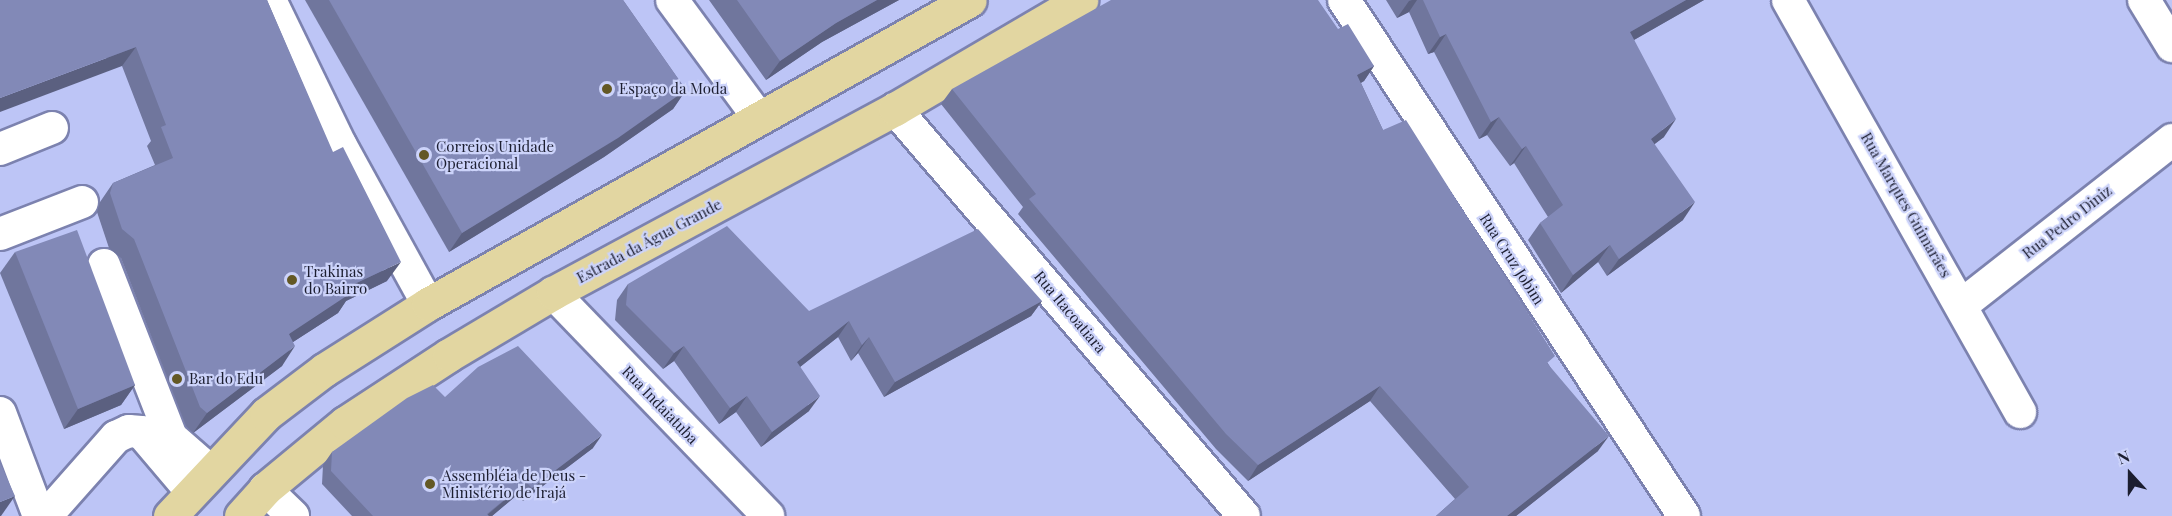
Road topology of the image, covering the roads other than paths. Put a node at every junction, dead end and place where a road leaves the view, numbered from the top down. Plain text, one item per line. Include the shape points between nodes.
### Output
1 (270, 0) edge
2 (672, 0) edge
3 (970, 0) edge
4 (1081, 0) edge
5 (1344, 0) edge
6 (1788, 0) edge
7 (2144, 0) edge
8 (2172, 46) edge
9 (895, 109) junction
10 (759, 118) junction
11 (52, 128) dead end
12 (2172, 140) edge
13 (0, 148) edge
14 (82, 202) dead end
15 (0, 234) edge
16 (104, 265) dead end
17 (553, 293) junction
18 (428, 304) junction
19 (1963, 304) junction
20 (0, 412) edge
21 (2020, 412) dead end
22 (201, 481) junction
23 (265, 489) junction
24 (39, 516) edge
25 (46, 516) edge
26 (170, 516) edge
27 (241, 516) edge
28 (293, 516) edge
29 (768, 516) edge
30 (1244, 516) edge
31 (1684, 516) edge

1 - 18 street via 341,146
2 - 10 street
3 - 10 main road
4 - 9 main road, Estrada da Água Grande
5 - 31 street, Rua Cruz Jobim
6 - 19 street, Rua Marques Guimarães
7 - 8 street
9 - 17 main road, Estrada da Água Grande
9 - 30 street, Rua Itacoatiara
10 - 18 main road
11 - 13 street
12 - 19 street, Rua Pedro Diniz
14 - 15 street
16 - 22 street via 171,437
17 - 23 main road, Estrada da Água Grande via 345,423
17 - 29 street, Rua Indaiatuba
18 - 22 main road via 283,401
19 - 21 street, Rua Marques Guimarães
20 - 24 street
22 - 25 street via 141,432 129,431 116,437
22 - 26 main road
23 - 27 main road, Estrada da Água Grande
23 - 28 street

